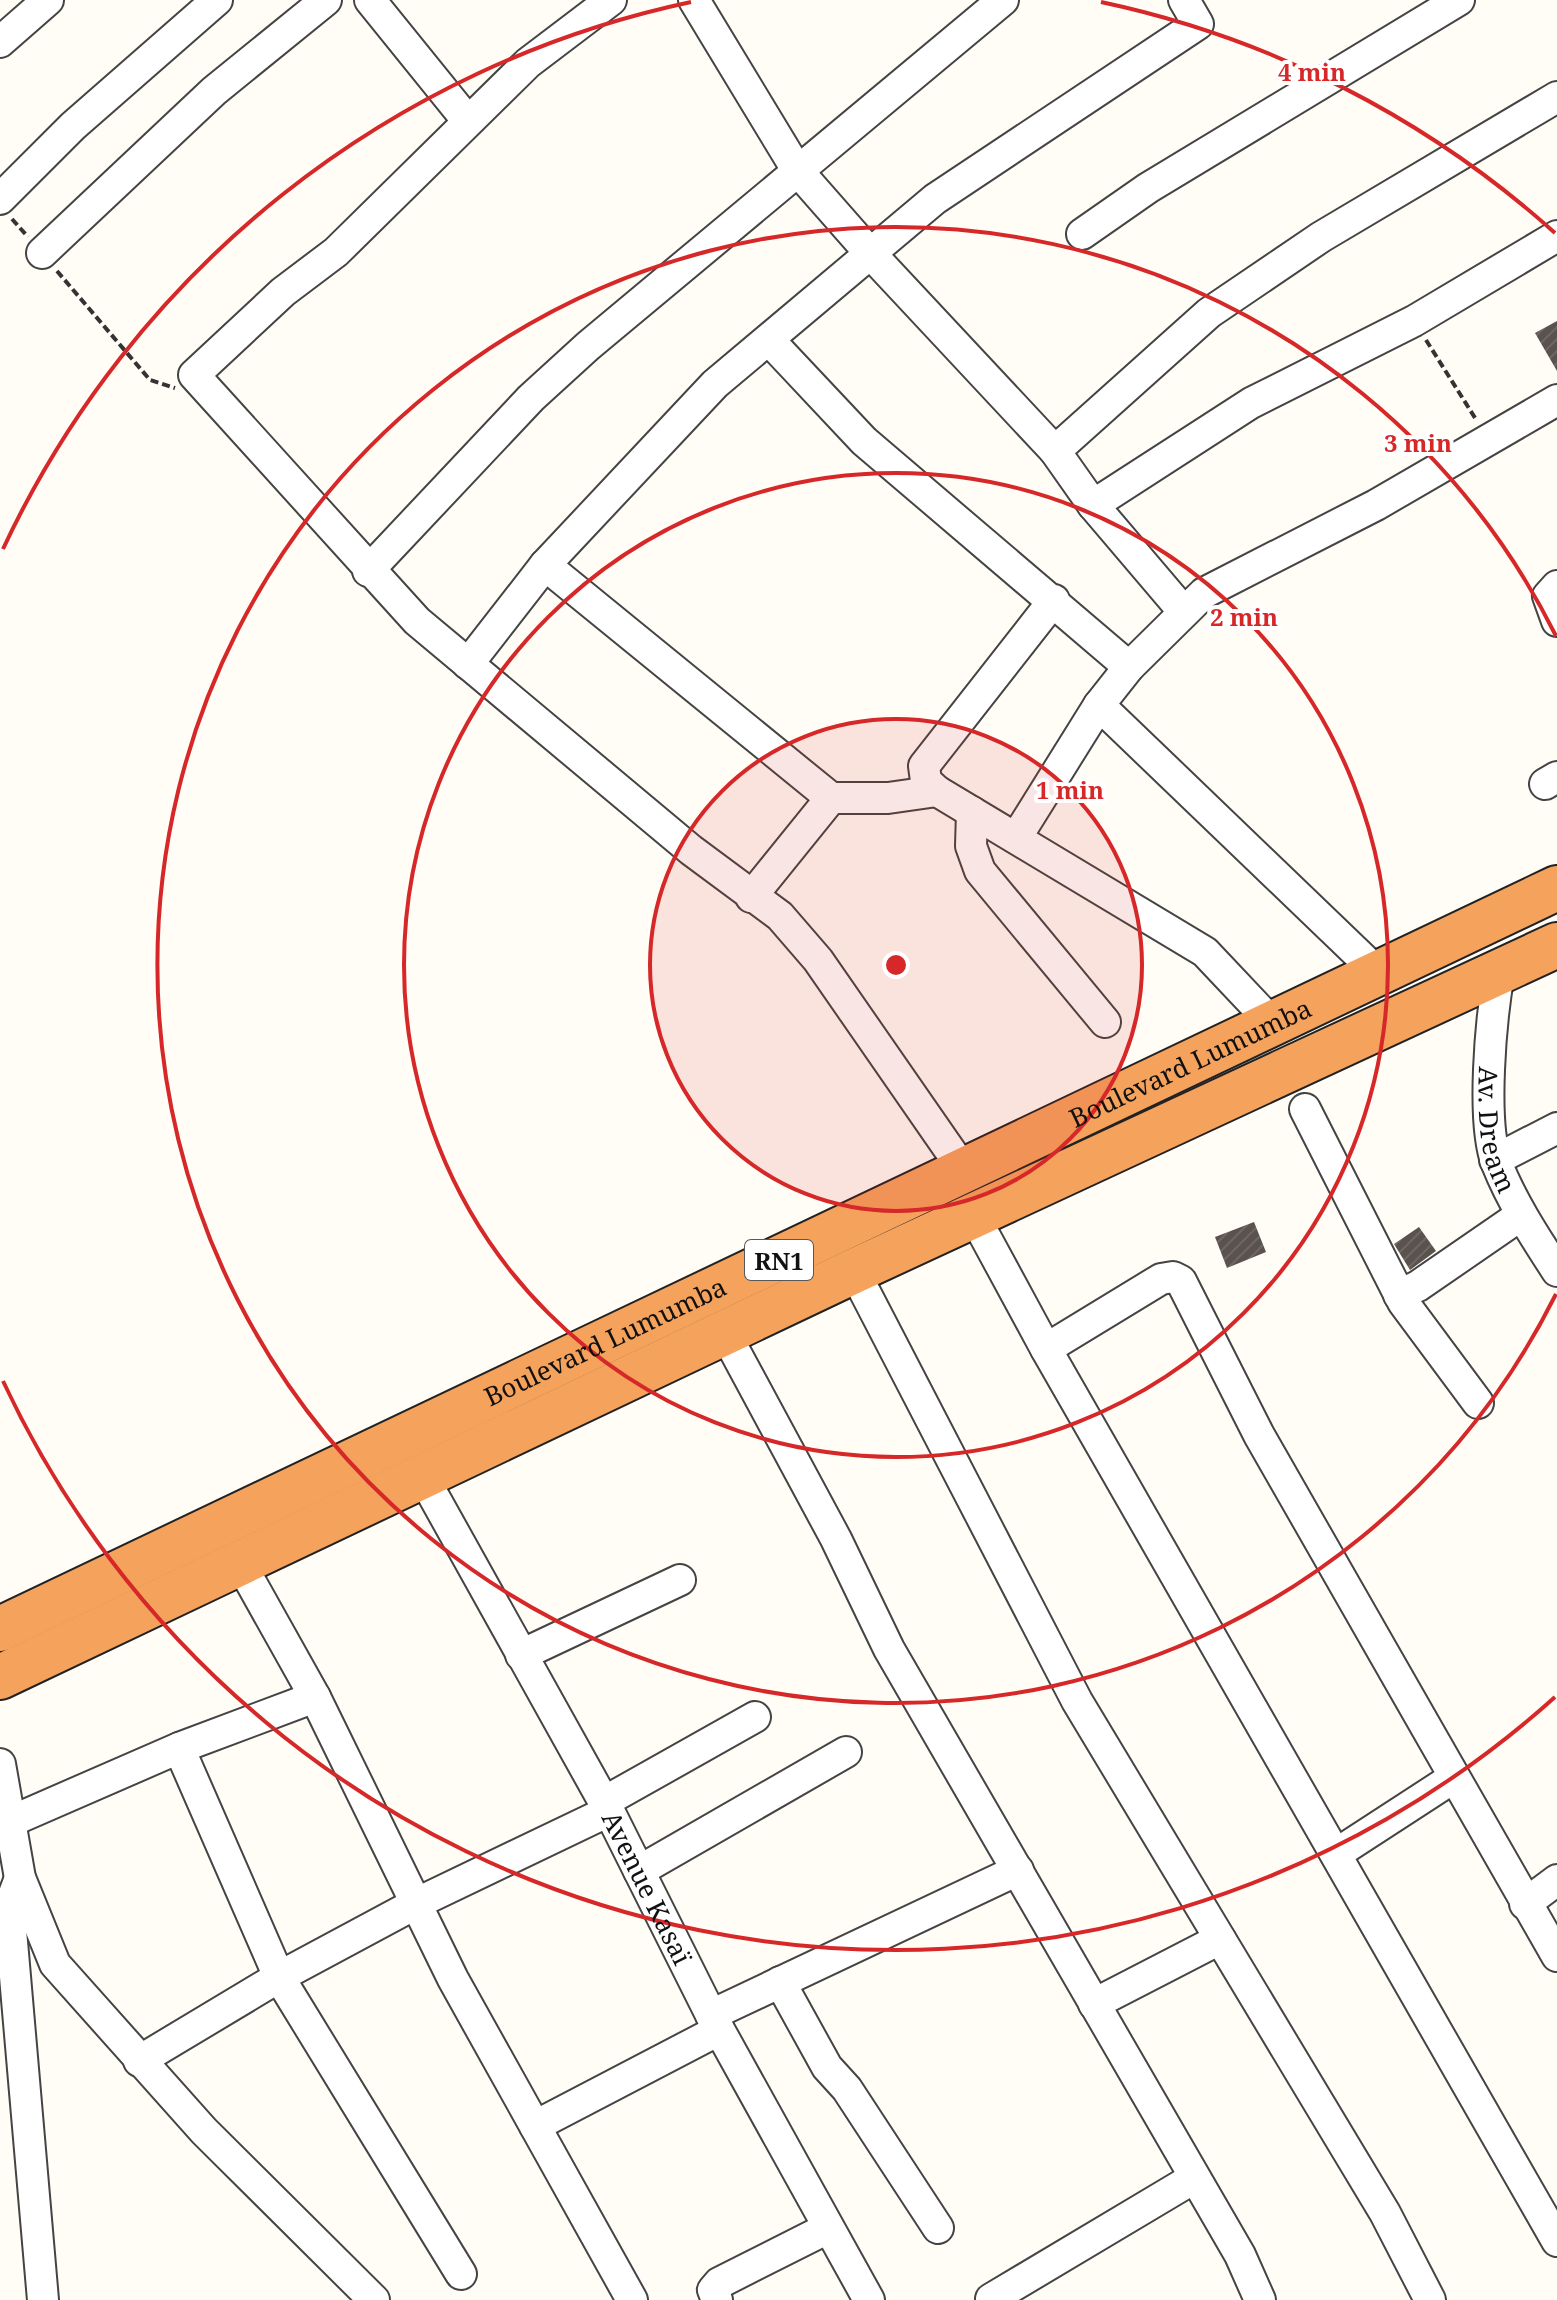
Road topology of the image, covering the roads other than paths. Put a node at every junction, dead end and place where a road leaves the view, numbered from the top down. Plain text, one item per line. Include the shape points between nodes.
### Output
1 (48, 0) edge
2 (217, 0) edge
3 (326, 0) edge
4 (370, 0) edge
5 (611, 0) edge
6 (694, 0) edge
7 (1003, 0) edge
8 (1184, 0) edge
9 (1459, 0) edge
10 (0, 42) edge
11 (1557, 97) edge
12 (467, 120) junction
13 (797, 170) junction
14 (5, 208) edge
15 (1082, 234) dead end
16 (1557, 236) edge
17 (869, 252) junction
18 (42, 253) road end
19 (769, 340) junction
20 (1557, 400) edge
21 (1055, 451) junction
22 (1093, 505) junction
23 (545, 565) junction
24 (368, 571) junction
25 (1557, 586) edge
26 (1054, 600) junction
27 (1184, 612) junction
28 (1557, 621) edge
29 (468, 664) junction
30 (1129, 667) junction
31 (1099, 705) junction
32 (937, 791) junction
33 (831, 798) junction
34 (972, 812) junction
35 (1016, 838) junction
36 (1557, 888) edge
37 (751, 897) junction
38 (1557, 945) edge
39 (1499, 973) junction
40 (1379, 974) junction
41 (1105, 1022) dead end
42 (1273, 1024) junction
43 (1305, 1109) dead end
44 (1557, 1128) edge
45 (1495, 1160) junction
46 (965, 1172) junction
47 (1521, 1215) junction
48 (974, 1216) junction
49 (854, 1271) junction
50 (1557, 1271) edge
51 (1399, 1295) junction
52 (725, 1333) junction
53 (1046, 1349) junction
54 (1478, 1403) dead end
55 (423, 1477) junction
56 (240, 1563) junction
57 (680, 1580) dead end
58 (0, 1629) edge
59 (521, 1655) junction
60 (0, 1677) edge
61 (315, 1697) junction
62 (755, 1717) dead end
63 (179, 1748) junction
64 (846, 1752) dead end
65 (0, 1764) edge
66 (1453, 1778) junction
67 (606, 1806) junction
68 (5, 1823) edge
69 (1336, 1854) junction
70 (1018, 1870) junction
71 (639, 1871) junction
72 (20, 1878) junction
73 (1557, 1880) edge
74 (415, 1904) junction
75 (1525, 1904) junction
76 (1220, 1939) junction
77 (1557, 1956) edge
78 (279, 1977) junction
79 (780, 1982) junction
80 (1094, 2004) junction
81 (715, 2022) junction
82 (139, 2061) junction
83 (535, 2126) junction
84 (1194, 2178) junction
85 (828, 2228) junction
86 (938, 2228) dead end
87 (1557, 2241) edge
88 (461, 2274) dead end
89 (1037, 2288) edge
90 (991, 2299) edge
91 (43, 2300) edge
92 (374, 2300) edge
93 (632, 2300) edge
94 (717, 2300) edge
95 (869, 2300) edge
96 (1260, 2300) edge
97 (1430, 2300) edge

1 - 10 street
2 - 14 street via 73,126
3 - 18 street via 214,91
4 - 12 street
5 - 12 street via 528,63
6 - 13 street
7 - 13 street
8 - 17 street via 1198,24 935,199
9 - 15 street via 1148,188
11 - 21 street via 1321,237 1209,313
12 - 24 street via 336,252 283,292 194,375
13 - 17 street
13 - 24 street via 531,398
16 - 22 street via 1414,321 1251,403
17 - 19 street
17 - 21 street
19 - 23 street via 715,384
19 - 26 street via 864,441
20 - 27 street via 1376,505 1218,584
21 - 22 street
22 - 27 street
23 - 29 street
23 - 33 street
24 - 29 street
25 - 28 street via 1548,596
26 - 30 street
26 - 32 street via 924,766 926,781
27 - 30 street
29 - 37 street
30 - 31 street
31 - 35 street
31 - 40 street
32 - 33 street
32 - 34 street
33 - 37 street
34 - 35 street
34 - 41 street via 971,846 980,871
35 - 42 street via 1205,952
36 - 40 highway, Boulevard Lumumba / RN1
37 - 46 street via 780,916 818,960
38 - 39 highway, Boulevard Lumumba / RN1
39 - 45 street, Av. Dream via 1490,1043
39 - 48 highway, Boulevard Lumumba / RN1
40 - 42 highway, Boulevard Lumumba / RN1
42 - 46 highway, Boulevard Lumumba / RN1
43 - 51 street
44 - 45 street
45 - 47 street, Av. Dream
46 - 58 highway, Boulevard Lumumba / RN1
47 - 50 street, Av. Dream
47 - 51 street
48 - 49 highway, Boulevard Lumumba / RN1
48 - 53 street
49 - 52 highway, Boulevard Lumumba / RN1
49 - 76 street via 1077,1701
51 - 54 street
52 - 55 highway, Boulevard Lumumba / RN1
52 - 70 street via 889,1649
53 - 66 street via 1161,1279 1181,1281 1259,1435
53 - 69 street
55 - 56 highway, Boulevard Lumumba / RN1
55 - 59 street, Avenue Kasaï
56 - 60 highway, Boulevard Lumumba / RN1
56 - 61 street
57 - 59 street
59 - 67 street, Avenue Kasaï
61 - 63 street
61 - 74 street
62 - 67 street
63 - 68 street
63 - 78 street
64 - 71 street
65 - 68 street
66 - 69 street
66 - 75 street
67 - 71 street, Avenue Kasaï
67 - 74 street
68 - 72 street
69 - 87 street
70 - 79 street
70 - 80 street
71 - 81 street, Avenue Kasaï
72 - 82 street via 55,1964
72 - 91 street via 9,1907
73 - 75 street
74 - 78 street
74 - 83 street
75 - 77 street
76 - 80 street
76 - 97 street via 1385,2213
78 - 82 street
78 - 88 street
79 - 81 street
79 - 86 street via 827,2067
80 - 84 street
81 - 83 street
81 - 85 street, Avenue Kasaï
82 - 92 street
83 - 93 street
84 - 89 street
84 - 96 street
85 - 94 street via 719,2283 713,2290
85 - 95 street, Avenue Kasaï
89 - 90 street

